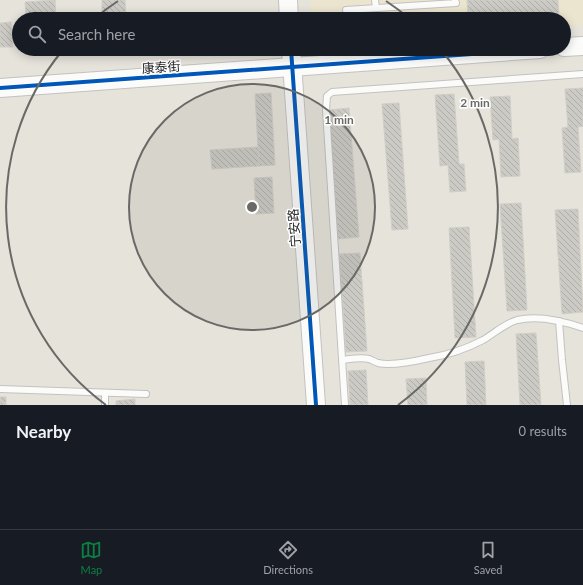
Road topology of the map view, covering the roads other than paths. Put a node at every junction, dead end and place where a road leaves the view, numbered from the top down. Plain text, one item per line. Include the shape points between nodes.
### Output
1 (288, 0) edge
2 (375, 0) edge
3 (456, 0) edge
4 (376, 8) junction
5 (346, 10) dead end
6 (289, 12) edge
7 (583, 46) edge
8 (571, 47) edge
9 (292, 56) edge
10 (444, 56) edge
11 (293, 67) junction
12 (583, 74) edge
13 (0, 88) edge
14 (559, 321) junction
15 (583, 328) edge
16 (342, 360) junction
17 (0, 389) edge
18 (105, 392) junction
19 (146, 394) dead end
20 (105, 405) edge
21 (316, 405) edge
22 (345, 405) edge
23 (567, 405) edge

1 - 6 street
2 - 4 lane
3 - 4 lane via 456,3
4 - 5 lane
7 - 8 street
9 - 11 street, 宁安路
10 - 11 street, 康泰街
11 - 13 street, 康泰街
11 - 21 street, 宁安路
12 - 16 lane via 332,92 327,96
14 - 15 lane
14 - 16 lane via 518,320 506,324 468,348 430,358 398,363 378,363 358,358
14 - 23 lane
16 - 22 lane
17 - 18 lane
18 - 19 lane
18 - 20 lane

